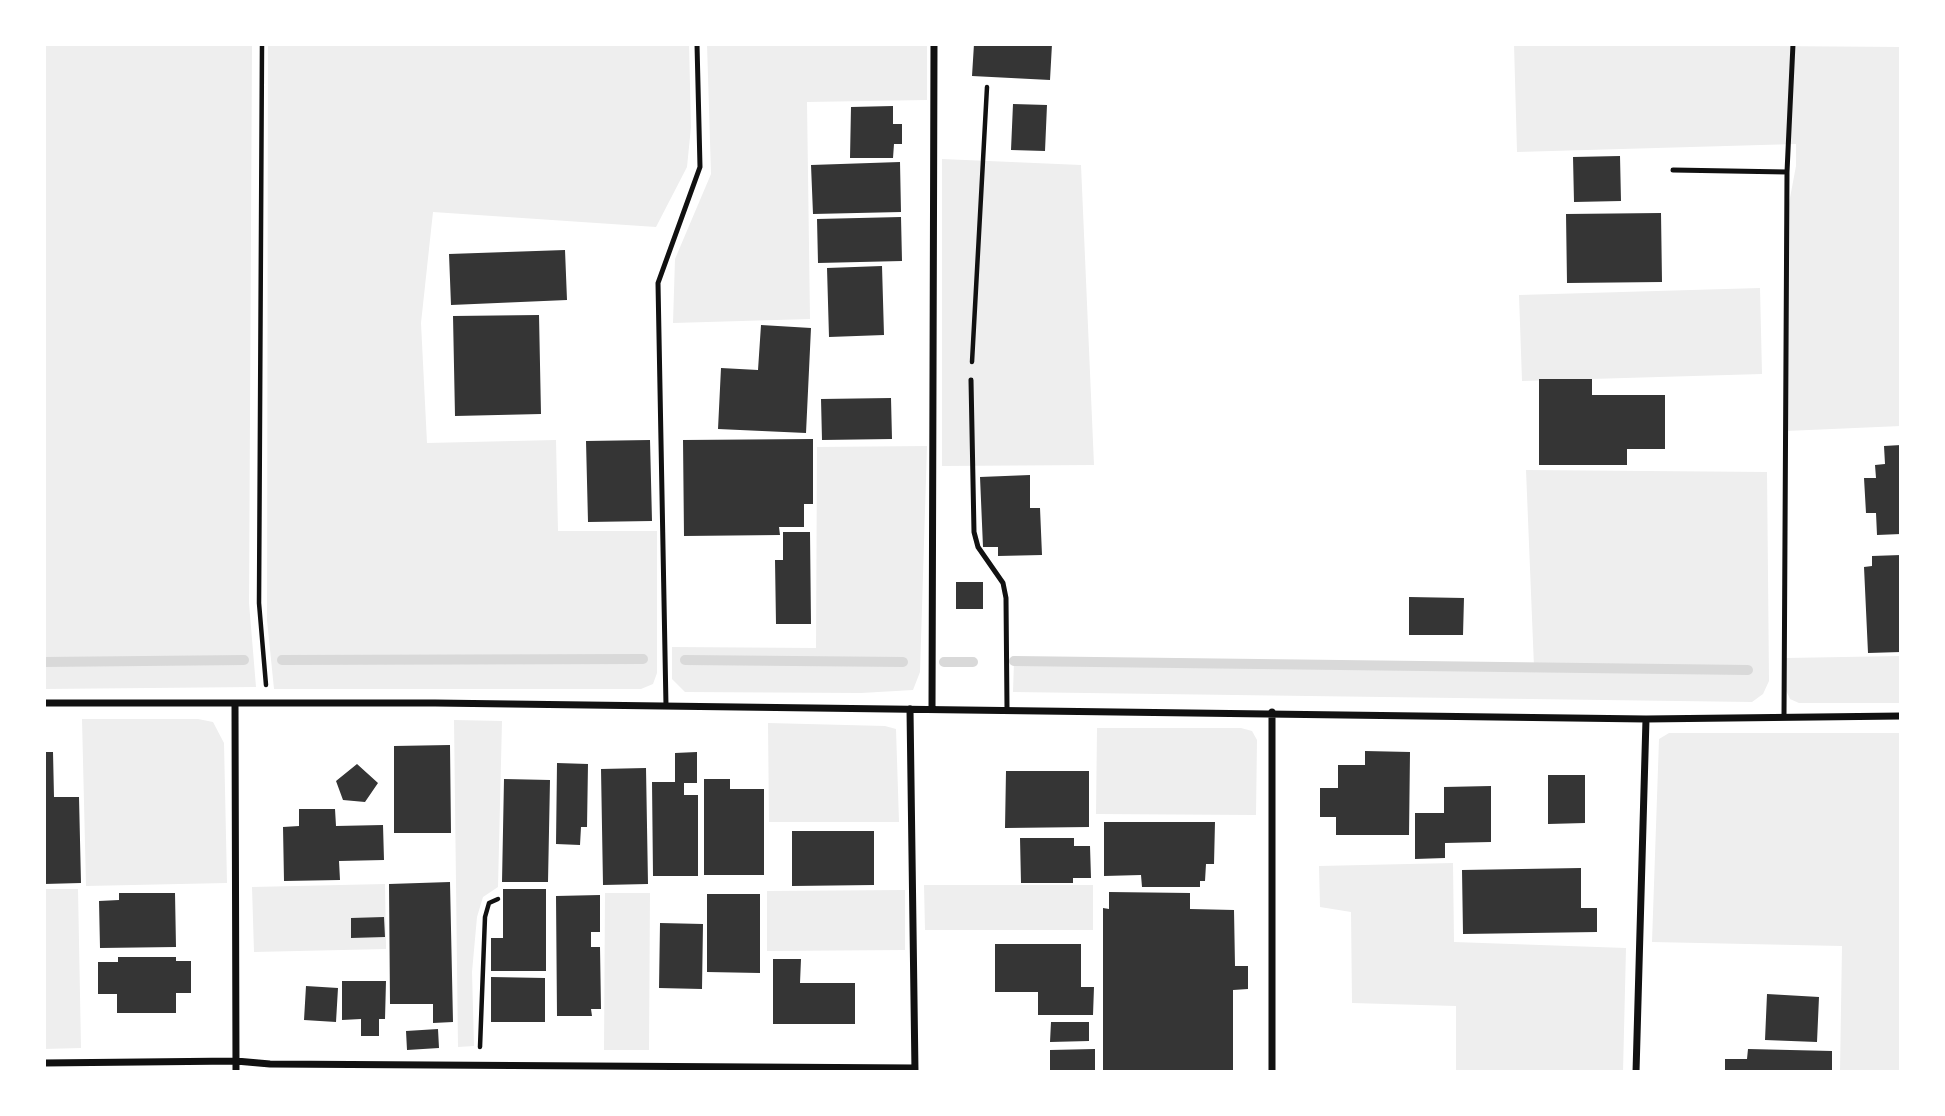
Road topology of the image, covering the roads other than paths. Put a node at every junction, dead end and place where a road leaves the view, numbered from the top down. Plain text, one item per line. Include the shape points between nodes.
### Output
1 (697, 44) edge
2 (934, 44) edge
3 (1793, 44) edge
4 (1673, 170) dead end
5 (1787, 172) junction
6 (971, 380) road end
7 (44, 703) edge
8 (235, 704) junction
9 (666, 706) junction
10 (910, 709) junction
11 (932, 709) junction
12 (1007, 709) junction
13 (1272, 712) junction
14 (1784, 715) junction
15 (1901, 716) edge
16 (1646, 719) junction
17 (236, 1061) junction
18 (44, 1063) edge
19 (915, 1070) edge
20 (236, 1072) edge
21 (1272, 1072) edge
22 (1636, 1072) edge

1 - 9 lane via 700,167 658,283
2 - 11 street
3 - 5 lane
4 - 5 lane
5 - 14 lane
6 - 12 lane via 974,532 978,547 1003,583 1006,598
7 - 8 street
8 - 9 street
8 - 17 street
9 - 10 street
10 - 11 street
10 - 19 street
11 - 12 street
12 - 13 street
13 - 16 street
13 - 21 street
14 - 15 street
14 - 16 street
16 - 22 street
17 - 18 street
17 - 19 street
17 - 20 street

